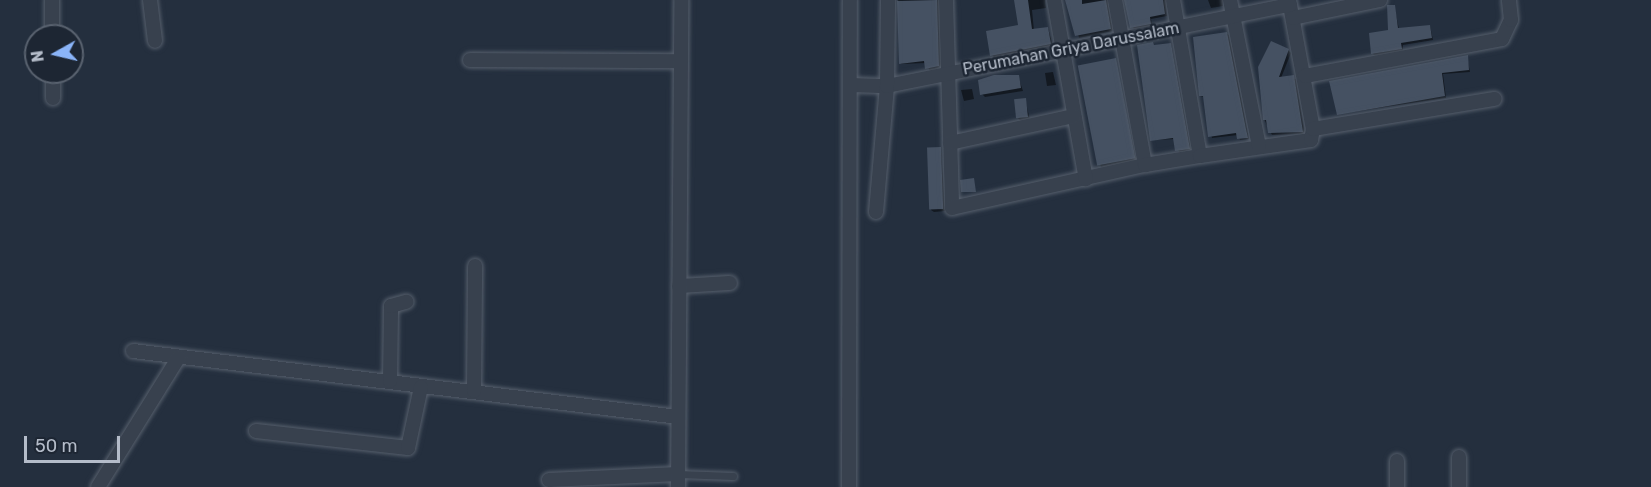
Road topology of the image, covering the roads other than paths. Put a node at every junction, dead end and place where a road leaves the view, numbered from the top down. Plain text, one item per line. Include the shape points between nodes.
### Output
1 (52, 0) edge
2 (150, 0) edge
3 (681, 0) edge
4 (850, 0) edge
5 (888, 0) edge
6 (947, 0) edge
7 (1054, 0) edge
8 (1115, 0) edge
9 (1173, 0) edge
10 (1230, 0) edge
11 (1380, 0) edge
12 (1509, 0) edge
13 (1291, 8) edge
14 (1233, 16) junction
15 (52, 24) edge
16 (1178, 28) junction
17 (1123, 39) junction
18 (155, 41) dead end
19 (1062, 51) junction
20 (470, 60) dead end
21 (681, 61) junction
22 (948, 74) junction
23 (1305, 76) junction
24 (52, 84) edge
25 (870, 86) junction
26 (53, 98) dead end
27 (1495, 99) dead end
28 (1074, 116) junction
29 (1313, 129) junction
30 (950, 143) junction
31 (1259, 146) junction
32 (1200, 156) junction
33 (1145, 165) junction
34 (1086, 178) junction
35 (876, 213) dead end
36 (475, 266) dead end
37 (730, 283) dead end
38 (689, 285) junction
39 (406, 302) dead end
40 (133, 351) dead end
41 (179, 357) junction
42 (390, 381) junction
43 (421, 387) junction
44 (474, 391) junction
45 (678, 417) junction
46 (256, 431) dead end
47 (1459, 457) dead end
48 (1397, 461) dead end
49 (734, 476) dead end
50 (681, 477) edge
51 (549, 480) dead end
52 (98, 487) edge
53 (849, 487) edge
54 (1397, 487) edge
55 (1459, 487) edge

1 - 15 street
2 - 18 street
3 - 21 street
4 - 25 street
5 - 25 street
6 - 22 street
7 - 19 street
8 - 17 street
9 - 16 street
10 - 14 street
11 - 13 street, Perumahan Griya Darussalam
12 - 23 street via 1511,20 1502,39
13 - 14 street, Perumahan Griya Darussalam
13 - 23 street
14 - 16 street, Perumahan Griya Darussalam
14 - 31 street
16 - 17 street, Perumahan Griya Darussalam
16 - 32 street
17 - 19 street, Perumahan Griya Darussalam
17 - 33 street
19 - 22 street, Perumahan Griya Darussalam
19 - 28 street
20 - 21 street
21 - 38 street
22 - 25 street, Perumahan Griya Darussalam
22 - 30 street
23 - 29 street
24 - 26 street
25 - 35 street
25 - 53 street
27 - 29 street
28 - 30 street
28 - 34 street
29 - 31 street via 1311,140
30 - 34 street via 954,209
31 - 32 street
32 - 33 street
33 - 34 street
36 - 44 street
37 - 38 street
38 - 45 street
39 - 42 street via 391,306
40 - 41 street
41 - 42 street
41 - 52 street
42 - 43 street
43 - 44 street
43 - 46 street via 408,448
44 - 45 street
45 - 50 street
47 - 55 street
48 - 54 street
49 - 50 lane
50 - 51 street

